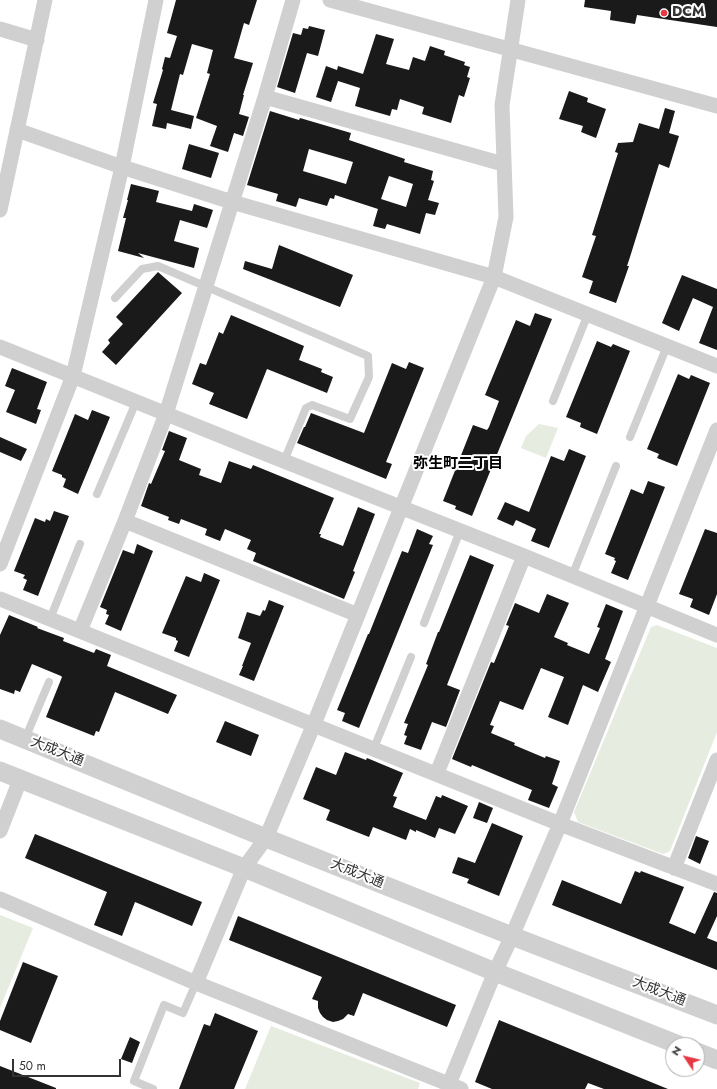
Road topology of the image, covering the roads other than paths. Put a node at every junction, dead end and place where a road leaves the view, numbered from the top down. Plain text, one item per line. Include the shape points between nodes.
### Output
1 (45, 0) edge
2 (156, 0) edge
3 (293, 0) edge
4 (330, 0) edge
5 (518, 0) edge
6 (0, 29) edge
7 (37, 40) junction
8 (510, 49) junction
9 (264, 97) junction
10 (717, 106) edge
11 (17, 130) junction
12 (504, 164) junction
13 (122, 167) junction
14 (232, 202) junction
15 (0, 210) edge
16 (494, 277) junction
17 (205, 287) junction
18 (115, 298) dead end
19 (588, 314) junction
20 (667, 346) junction
21 (0, 347) edge
22 (717, 366) edge
23 (73, 376) junction
24 (553, 401) dead end
25 (136, 402) junction
26 (166, 414) junction
27 (717, 430) edge
28 (630, 437) dead end
29 (284, 461) junction
30 (616, 466) dead end
31 (96, 494) dead end
32 (401, 508) junction
33 (125, 521) junction
34 (460, 531) junction
35 (80, 544) dead end
36 (524, 556) junction
37 (0, 564) edge
38 (572, 576) junction
39 (0, 599) edge
40 (647, 606) junction
41 (358, 615) junction
42 (50, 619) junction
43 (424, 623) dead end
44 (80, 631) junction
45 (717, 635) edge
46 (411, 657) dead end
47 (49, 682) dead end
48 (314, 724) junction
49 (0, 729) edge
50 (25, 739) junction
51 (374, 748) junction
52 (717, 760) edge
53 (0, 771) edge
54 (437, 773) junction
55 (20, 780) junction
56 (560, 824) junction
57 (0, 831) edge
58 (266, 838) junction
59 (244, 868) junction
60 (674, 868) junction
61 (717, 884) edge
62 (0, 899) edge
63 (512, 936) junction
64 (495, 972) junction
65 (196, 982) junction
66 (717, 1014) edge
67 (665, 1039) edge
68 (705, 1055) edge
69 (717, 1060) edge
70 (455, 1087) edge
71 (153, 1089) edge

1 - 7 street
2 - 13 street
3 - 9 street
4 - 8 street
5 - 8 street
6 - 7 street
7 - 11 street
8 - 10 street
8 - 12 street via 502,105
9 - 12 street
9 - 14 street
11 - 13 street
11 - 15 street
12 - 16 street via 506,217
13 - 14 street
13 - 23 street
14 - 16 street
14 - 17 street
16 - 19 street
16 - 32 street
17 - 18 lane via 158,266 142,269
17 - 26 street
17 - 29 lane via 368,356 369,377 350,419 312,405 306,408
19 - 20 street
19 - 24 lane
20 - 22 street
20 - 28 lane
21 - 23 street
23 - 25 street
23 - 37 street
25 - 26 street
25 - 31 lane
26 - 29 street
26 - 33 street
27 - 40 street
29 - 32 street
30 - 38 lane
32 - 34 street
32 - 41 street
33 - 41 street
33 - 44 street
34 - 36 street
34 - 43 lane
35 - 42 lane
36 - 38 street
36 - 54 street
38 - 40 street
39 - 42 street
40 - 45 street
40 - 56 street
41 - 48 street
42 - 44 street
44 - 48 street
46 - 51 lane
47 - 50 lane
48 - 51 street
48 - 58 street
49 - 50 street, 大成大通
50 - 58 street, 大成大通
51 - 54 street
52 - 60 street
53 - 55 street
54 - 56 street
55 - 57 street
55 - 59 street
56 - 60 street
56 - 63 street
58 - 59 street
58 - 63 street, 大成大通
59 - 64 street
59 - 65 street
60 - 61 street
62 - 65 street
63 - 64 street
63 - 66 street, 大成大通
64 - 67 street
64 - 70 street
65 - 70 street
65 - 71 lane via 183,1013 164,1005 134,1081
68 - 69 street

